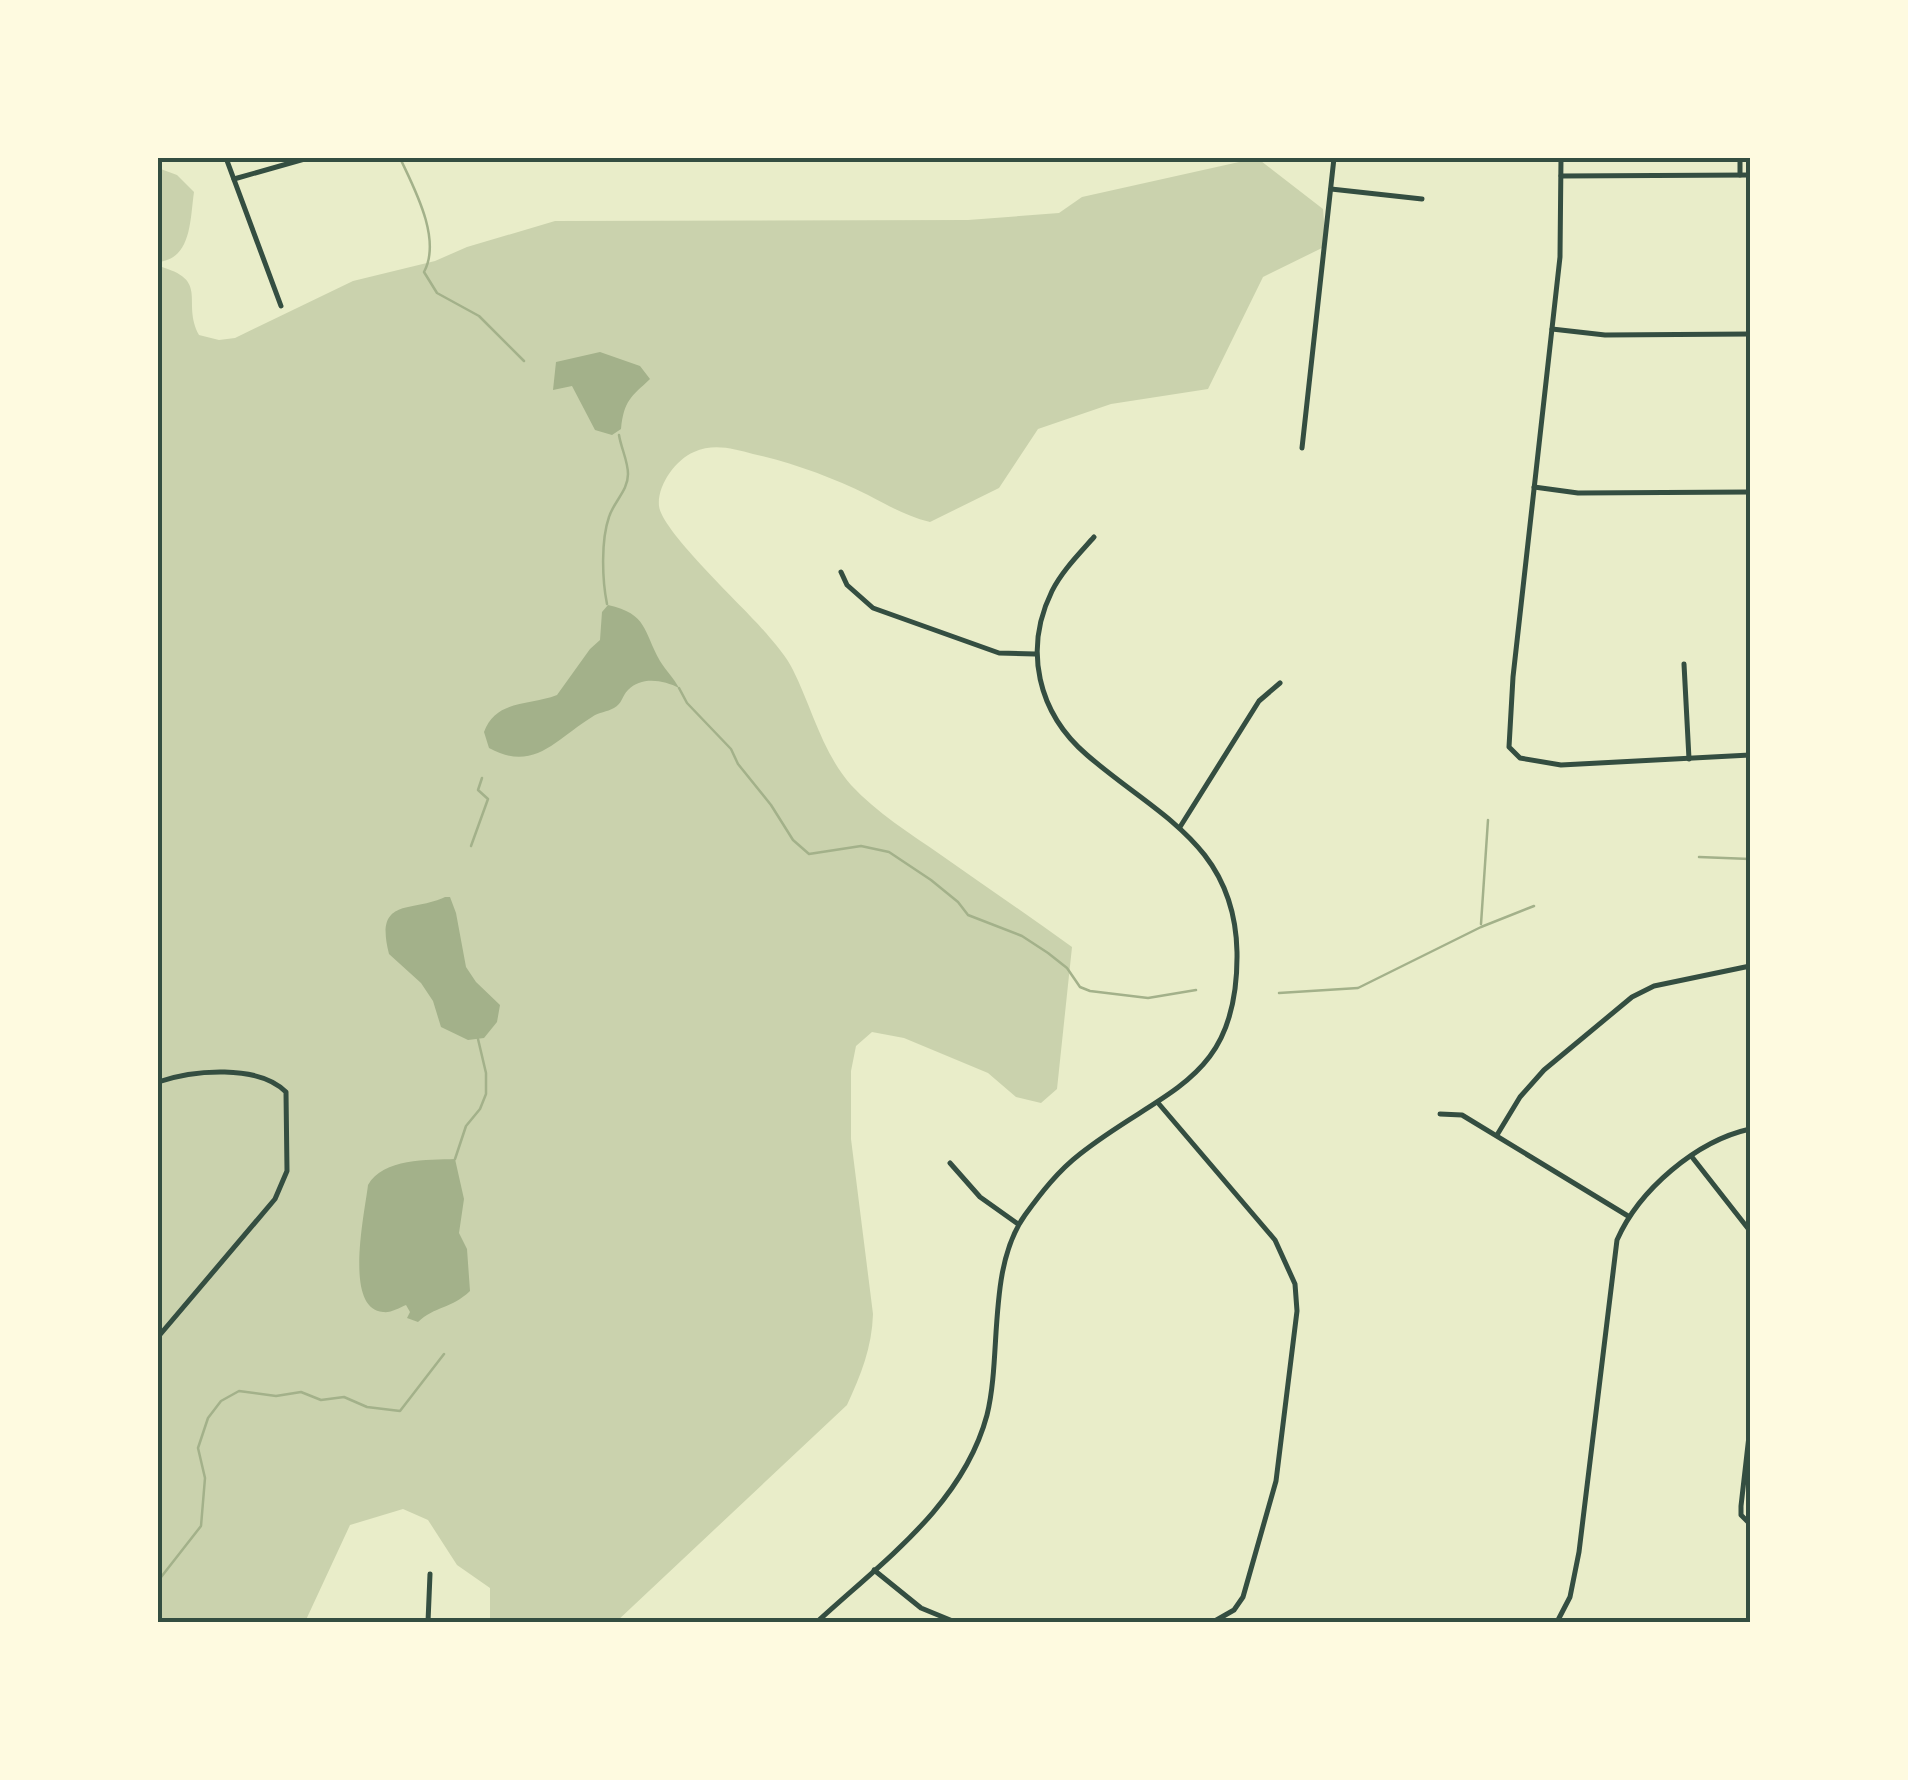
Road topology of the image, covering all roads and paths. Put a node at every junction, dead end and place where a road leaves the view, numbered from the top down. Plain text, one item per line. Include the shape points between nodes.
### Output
1 (226, 158) edge
2 (308, 158) edge
3 (1334, 158) edge
4 (1561, 158) edge
5 (1740, 158) edge
6 (1740, 175) junction
7 (1750, 175) edge
8 (1561, 176) junction
9 (234, 179) junction
10 (1331, 189) junction
11 (1422, 199) dead end
12 (281, 306) dead end
13 (1552, 329) junction
14 (1750, 334) edge
15 (1302, 448) dead end
16 (1534, 487) junction
17 (1750, 492) edge
18 (1094, 537) dead end
19 (841, 572) dead end
20 (1035, 654) junction
21 (1684, 664) dead end
22 (1280, 682) dead end
23 (1750, 755) edge
24 (1689, 758) junction
25 (1180, 826) junction
26 (1750, 966) edge
27 (158, 1082) edge
28 (1158, 1103) junction
29 (1440, 1114) dead end
30 (1750, 1129) edge
31 (1497, 1135) junction
32 (1692, 1157) junction
33 (950, 1163) dead end
34 (1628, 1216) junction
35 (1018, 1224) junction
36 (1750, 1231) edge
37 (158, 1337) edge
38 (1750, 1427) edge
39 (1750, 1524) edge
40 (874, 1570) junction
41 (430, 1574) dead end
42 (428, 1622) edge
43 (817, 1622) edge
44 (954, 1622) edge
45 (1213, 1622) edge
46 (1556, 1622) edge

1 - 9 street
2 - 9 street
3 - 10 street
4 - 8 street
5 - 6 street
6 - 7 street
6 - 8 street
8 - 13 street
9 - 12 street
10 - 11 street
10 - 15 street
13 - 14 street
13 - 16 street
16 - 17 street
16 - 24 street via 1510,751 1561,765
18 - 20 street via 1052,591
19 - 20 street via 873,608 999,653
20 - 25 street via 1053,712 1073,742
21 - 24 street
22 - 25 street via 1259,701
23 - 24 street
25 - 28 street via 1227,899 1236,972 1216,1046 1200,1070
26 - 31 street via 1654,986 1632,997 1544,1070
27 - 37 street via 199,1074 266,1078 286,1092 288,1134 286,1170 275,1199
28 - 35 street via 1082,1152
28 - 45 street via 1275,1240 1298,1299 1276,1481 1242,1597
29 - 31 street via 1462,1115
30 - 32 street via 1723,1136
31 - 34 street
32 - 34 street
32 - 36 street
33 - 35 street via 980,1197
34 - 46 street via 1612,1265 1577,1563
35 - 40 street via 1003,1272 992,1386 974,1454 948,1496
38 - 39 street via 1741,1515
40 - 43 street
40 - 44 street via 921,1608
41 - 42 street

